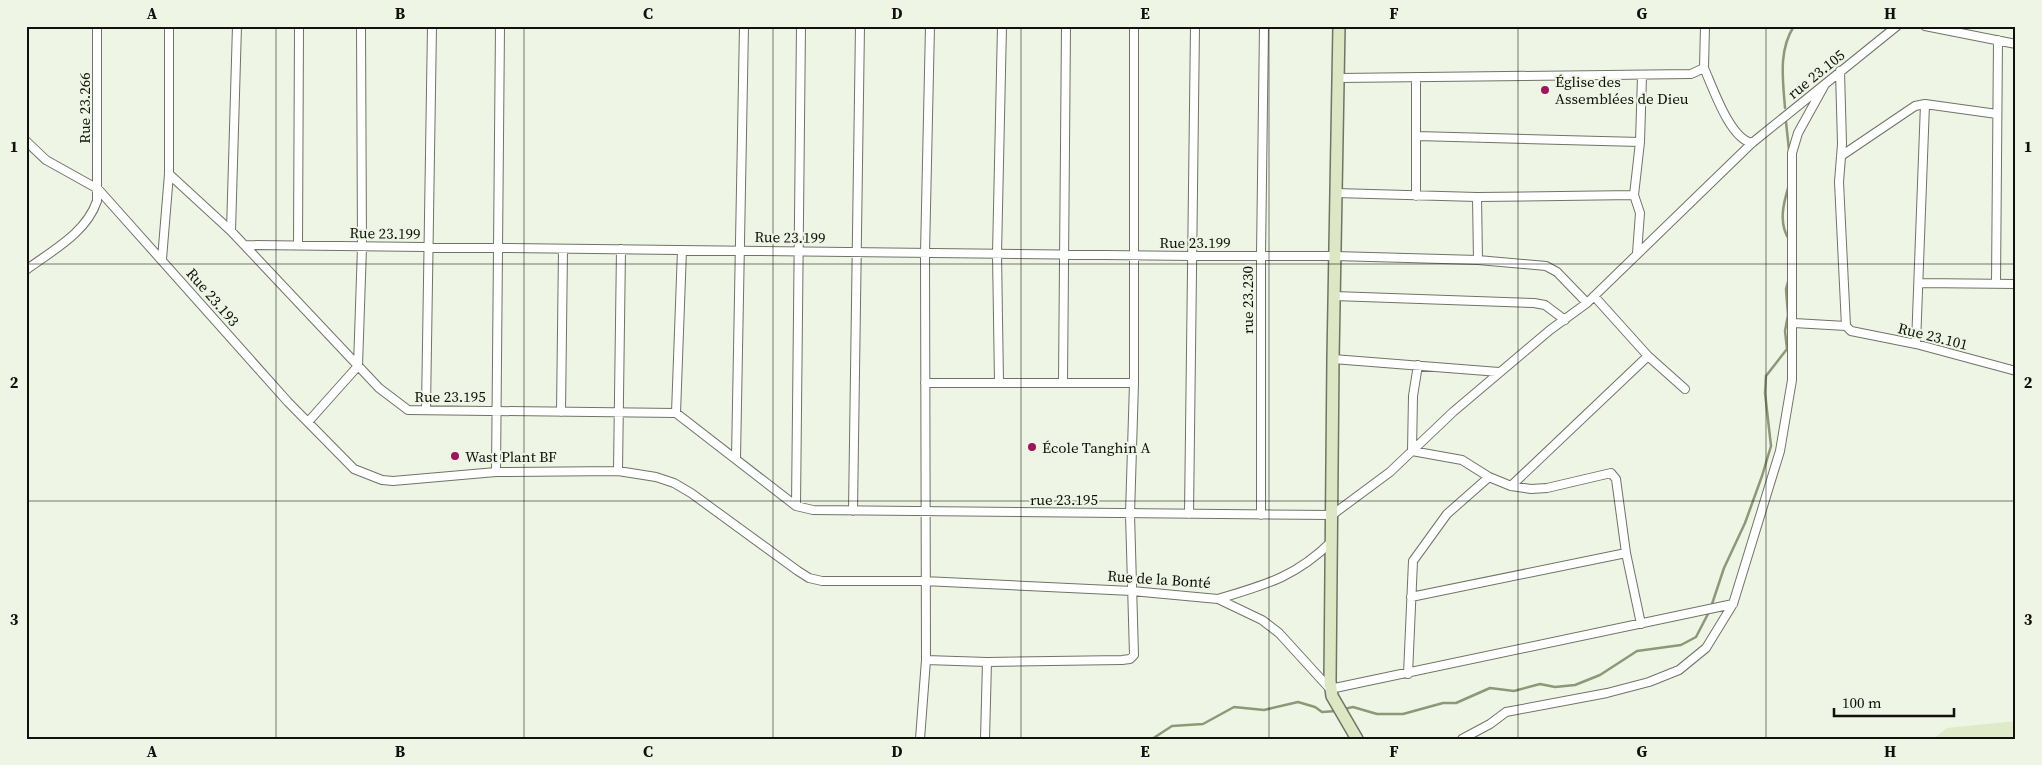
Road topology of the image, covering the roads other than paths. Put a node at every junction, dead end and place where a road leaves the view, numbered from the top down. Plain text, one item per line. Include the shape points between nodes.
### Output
1 (97, 26) edge
2 (169, 26) edge
3 (237, 26) edge
4 (299, 26) edge
5 (361, 26) edge
6 (432, 26) edge
7 (500, 26) edge
8 (744, 26) edge
9 (801, 26) edge
10 (860, 26) edge
11 (930, 26) edge
12 (1002, 26) edge
13 (1066, 26) edge
14 (1134, 26) edge
15 (1195, 26) edge
16 (1264, 26) edge
17 (1339, 26) edge
18 (1705, 26) edge
19 (1897, 26) edge
20 (1925, 26) edge
21 (1998, 40) junction
22 (2016, 44) edge
23 (1704, 68) junction
24 (1840, 71) junction
25 (1642, 76) junction
26 (1339, 78) junction
27 (1416, 78) junction
28 (1826, 83) junction
29 (1925, 104) junction
30 (1997, 114) junction
31 (1417, 136) junction
32 (26, 141) edge
33 (1640, 142) junction
34 (1752, 143) junction
35 (1841, 156) junction
36 (169, 174) junction
37 (98, 189) junction
38 (1336, 193) junction
39 (1634, 195) junction
40 (1416, 196) junction
41 (1477, 198) junction
42 (231, 231) junction
43 (298, 244) junction
44 (245, 246) junction
45 (362, 247) junction
46 (428, 247) junction
47 (498, 248) junction
48 (563, 249) junction
49 (621, 250) junction
50 (682, 250) junction
51 (740, 250) junction
52 (797, 251) junction
53 (858, 251) junction
54 (925, 253) junction
55 (1064, 253) junction
56 (1637, 253) junction
57 (997, 254) junction
58 (1134, 255) junction
59 (1260, 255) junction
60 (1193, 256) junction
61 (1335, 256) junction
62 (162, 259) junction
63 (1478, 260) junction
64 (26, 270) edge
65 (1920, 283) junction
66 (1996, 284) junction
67 (2016, 284) edge
68 (1334, 296) junction
69 (1594, 296) junction
70 (1587, 303) junction
71 (1565, 320) junction
72 (1794, 323) junction
73 (1846, 326) junction
74 (1916, 344) junction
75 (1648, 356) junction
76 (1332, 359) junction
77 (1418, 365) junction
78 (358, 366) junction
79 (1500, 372) junction
80 (2016, 372) edge
81 (999, 382) junction
82 (925, 383) junction
83 (1063, 383) junction
84 (1134, 383) junction
85 (1685, 389) dead end
86 (426, 409) junction
87 (497, 410) junction
88 (561, 412) junction
89 (620, 412) junction
90 (676, 413) junction
91 (308, 422) junction
92 (1412, 451) junction
93 (736, 458) junction
94 (618, 471) junction
95 (496, 472) junction
96 (1490, 477) junction
97 (1511, 486) junction
98 (796, 506) junction
99 (854, 511) junction
100 (926, 512) junction
101 (1130, 514) junction
102 (1189, 514) junction
103 (1261, 515) junction
104 (1332, 515) junction
105 (1332, 541) junction
106 (1626, 553) junction
107 (924, 581) junction
108 (1132, 591) junction
109 (1411, 597) junction
110 (1218, 599) junction
111 (1733, 604) junction
112 (1641, 624) junction
113 (926, 660) junction
114 (987, 662) junction
115 (1408, 674) junction
116 (1331, 692) junction
117 (1354, 734) edge
118 (920, 739) edge
119 (985, 739) edge
120 (1462, 739) edge

1 - 37 street, Rue 23.266
2 - 36 street
3 - 42 street
4 - 43 street
5 - 45 street
6 - 46 street
7 - 47 street
8 - 51 street
9 - 52 street
10 - 53 street
11 - 54 street
12 - 57 street
13 - 55 street
14 - 58 street
15 - 60 street
16 - 59 street, rue 23.230
17 - 26 street
18 - 23 street
19 - 24 street, rue 23.105
20 - 21 street
21 - 22 street
21 - 30 street
23 - 25 street via 1692,74
23 - 34 street via 1738,136 1744,142
24 - 28 street, rue 23.105
24 - 35 street
25 - 27 street
25 - 33 street
26 - 27 street
26 - 38 street
27 - 31 street
28 - 34 street, rue 23.105
28 - 72 street via 1798,133 1792,153
29 - 30 street
29 - 35 street via 1904,112
29 - 65 street
30 - 66 street
31 - 33 street
31 - 40 street
32 - 37 street, Rue 23.193 via 46,160
33 - 39 street
34 - 56 street, rue 23.105
35 - 73 street via 1839,182
36 - 42 street, Rue 23.195
36 - 62 street
37 - 62 street, Rue 23.193
37 - 64 street, Rue 23.266 via 92,215 84,225
38 - 40 street
38 - 61 street
39 - 41 street
39 - 56 street via 1640,213
40 - 41 street
41 - 63 street
42 - 44 street, Rue 23.195
43 - 44 street, Rue 23.199
43 - 45 street, Rue 23.199
44 - 78 street, Rue 23.195
45 - 46 street, Rue 23.199
45 - 78 street
46 - 47 street, Rue 23.199
46 - 86 street
47 - 48 street, Rue 23.199
47 - 87 street
48 - 49 street, Rue 23.199
48 - 88 street
49 - 50 street, Rue 23.199
49 - 89 street
50 - 51 street, Rue 23.199
50 - 90 street
51 - 52 street, Rue 23.199
51 - 93 street
52 - 53 street, Rue 23.199
52 - 98 street
53 - 54 street, Rue 23.199
53 - 99 street
54 - 57 street, Rue 23.199
54 - 82 street
55 - 57 street, Rue 23.199
55 - 58 street, Rue 23.199
55 - 83 street
56 - 69 street, rue 23.105
57 - 81 street
58 - 60 street, Rue 23.199
58 - 84 street
59 - 60 street, Rue 23.199
59 - 61 street, Rue 23.199
59 - 103 street, rue 23.230
60 - 102 street
61 - 63 street, Rue 23.199
61 - 68 street
62 - 91 street, Rue 23.193
63 - 70 street, Rue 23.199 via 1546,266 1557,272
65 - 66 street
65 - 74 street
66 - 67 street
68 - 71 street via 1534,303 1545,305
68 - 76 street
69 - 70 street, rue 23.105
69 - 75 street
70 - 71 street, rue 23.105
71 - 79 street, rue 23.105
72 - 73 street, Rue 23.101
72 - 111 street via 1792,380 1780,451
73 - 74 street, Rue 23.101 via 1851,331
74 - 80 street, Rue 23.101
75 - 85 street
75 - 97 street
76 - 77 street
76 - 104 street
77 - 79 street
77 - 92 street via 1413,396
78 - 86 street, Rue 23.195 via 404,408
78 - 91 street
79 - 92 street, rue 23.105
81 - 82 street
81 - 83 street
82 - 100 street
83 - 84 street
84 - 101 street
86 - 87 street, Rue 23.195
87 - 88 street, Rue 23.195
87 - 95 street
88 - 89 street, Rue 23.195
89 - 90 street, Rue 23.195
89 - 94 street
90 - 93 street
91 - 95 street, Rue 23.193 via 354,470 373,478 410,482
92 - 96 street via 1462,460
92 - 104 street, rue 23.105 via 1390,472
93 - 98 street
94 - 95 street, Rue 23.193
94 - 107 street, Rue de la Bonté via 674,483 809,578
96 - 97 street
96 - 109 street via 1447,514 1416,556 1412,567
97 - 106 street via 1546,488 1612,473 1616,478
98 - 99 street, rue 23.195 via 813,510
99 - 100 street, rue 23.195
100 - 101 street, rue 23.195
100 - 107 street
101 - 102 street, rue 23.195
101 - 108 street
102 - 103 street, rue 23.195
103 - 104 street, rue 23.195
104 - 105 street
105 - 110 street via 1317,557 1293,573
105 - 116 street
106 - 109 street
106 - 112 street
107 - 108 street, Rue de la Bonté
107 - 113 street
108 - 110 street, Rue de la Bonté
108 - 114 street via 1135,649 1130,659
109 - 115 street
110 - 116 street, Rue de la Bonté via 1262,620 1279,633
111 - 112 street
111 - 120 street via 1706,648 1679,670 1607,693 1506,712
112 - 115 street
113 - 114 street
113 - 118 street
114 - 119 street
115 - 116 street
116 - 117 street, Rue de la Bonté

